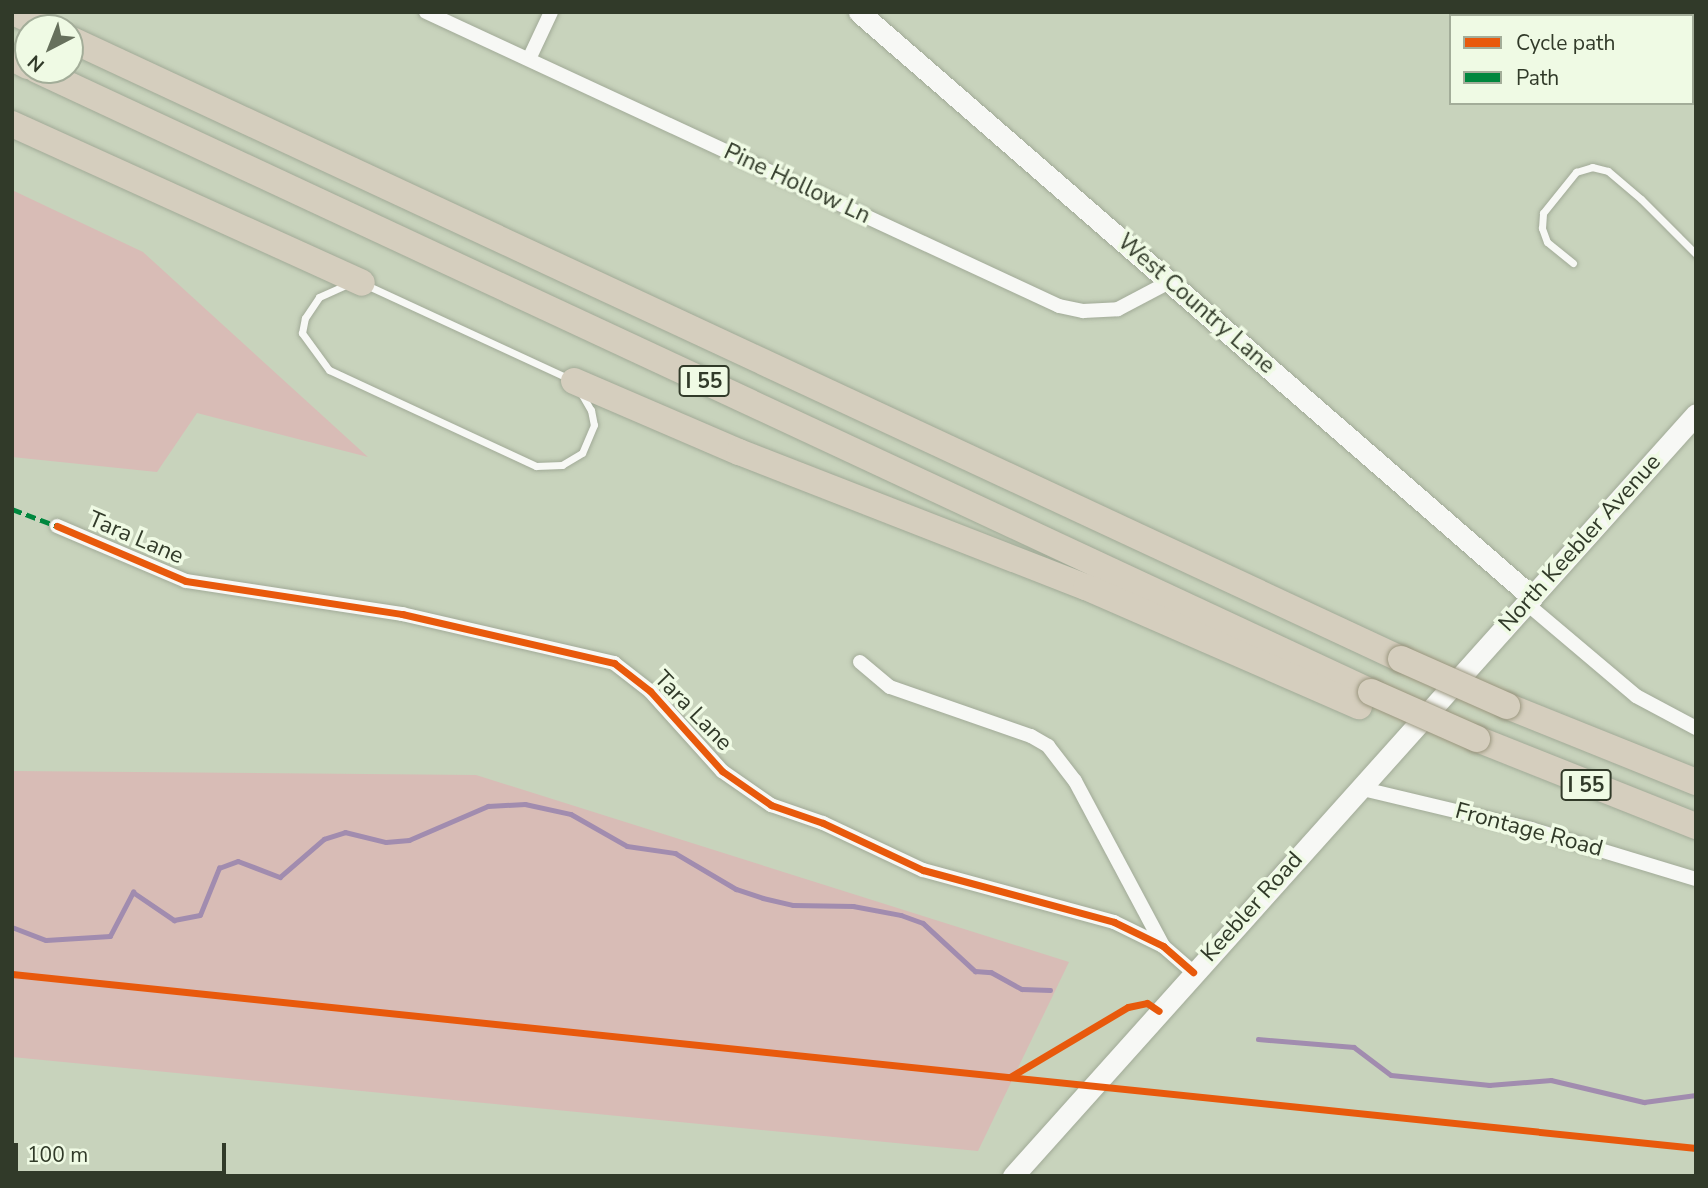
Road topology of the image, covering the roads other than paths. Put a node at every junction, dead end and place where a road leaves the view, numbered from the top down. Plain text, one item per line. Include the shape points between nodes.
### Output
1 (426, 12) edge
2 (551, 12) edge
3 (859, 12) edge
4 (84, 46) edge
5 (529, 60) junction
6 (67, 84) edge
7 (12, 124) edge
8 (1696, 254) edge
9 (1573, 264) dead end
10 (1171, 281) junction
11 (362, 283) junction
12 (574, 381) junction
13 (1696, 414) edge
14 (57, 526) dead end
15 (1529, 600) junction
16 (860, 662) dead end
17 (1464, 670) joint
18 (1365, 699) junction
19 (1696, 728) edge
20 (1696, 782) edge
21 (1359, 788) junction
22 (1696, 826) edge
23 (1696, 879) edge
24 (1163, 946) junction
25 (1193, 972) junction
26 (1013, 1176) edge

1 - 5 street, Pine Hollow Ln
2 - 5 street
3 - 10 street, West Country Lane
4 - 20 highway, I 55, bridge via 1401,659
5 - 10 street, Pine Hollow Ln via 1059,306 1083,311 1118,309
6 - 18 highway, I 55
7 - 11 highway
8 - 9 lane via 1616,178 1592,167 1576,172 1544,213 1542,228 1547,242
10 - 15 street, West Country Lane
11 - 12 lane
11 - 12 lane via 329,289 305,318 302,333 307,344 343,379 536,466 549,467 572,461 591,440 591,410
12 - 18 highway via 739,452
13 - 15 street, North Keebler Avenue
14 - 24 street, Tara Lane via 186,580 402,614 614,663 650,691 722,771 771,805 923,870 1092,914
15 - 17 street, North Keebler Avenue
15 - 19 street, West Country Lane via 1636,696
16 - 24 street, Tara Lane via 890,687 1048,746 1075,781
17 - 21 street, Keebler Road
18 - 22 highway, I 55, bridge via 1471,745 1517,757
21 - 23 street, Frontage Road via 1531,829
21 - 25 street, Keebler Road
24 - 25 street, Tara Lane
25 - 26 street, Keebler Road

